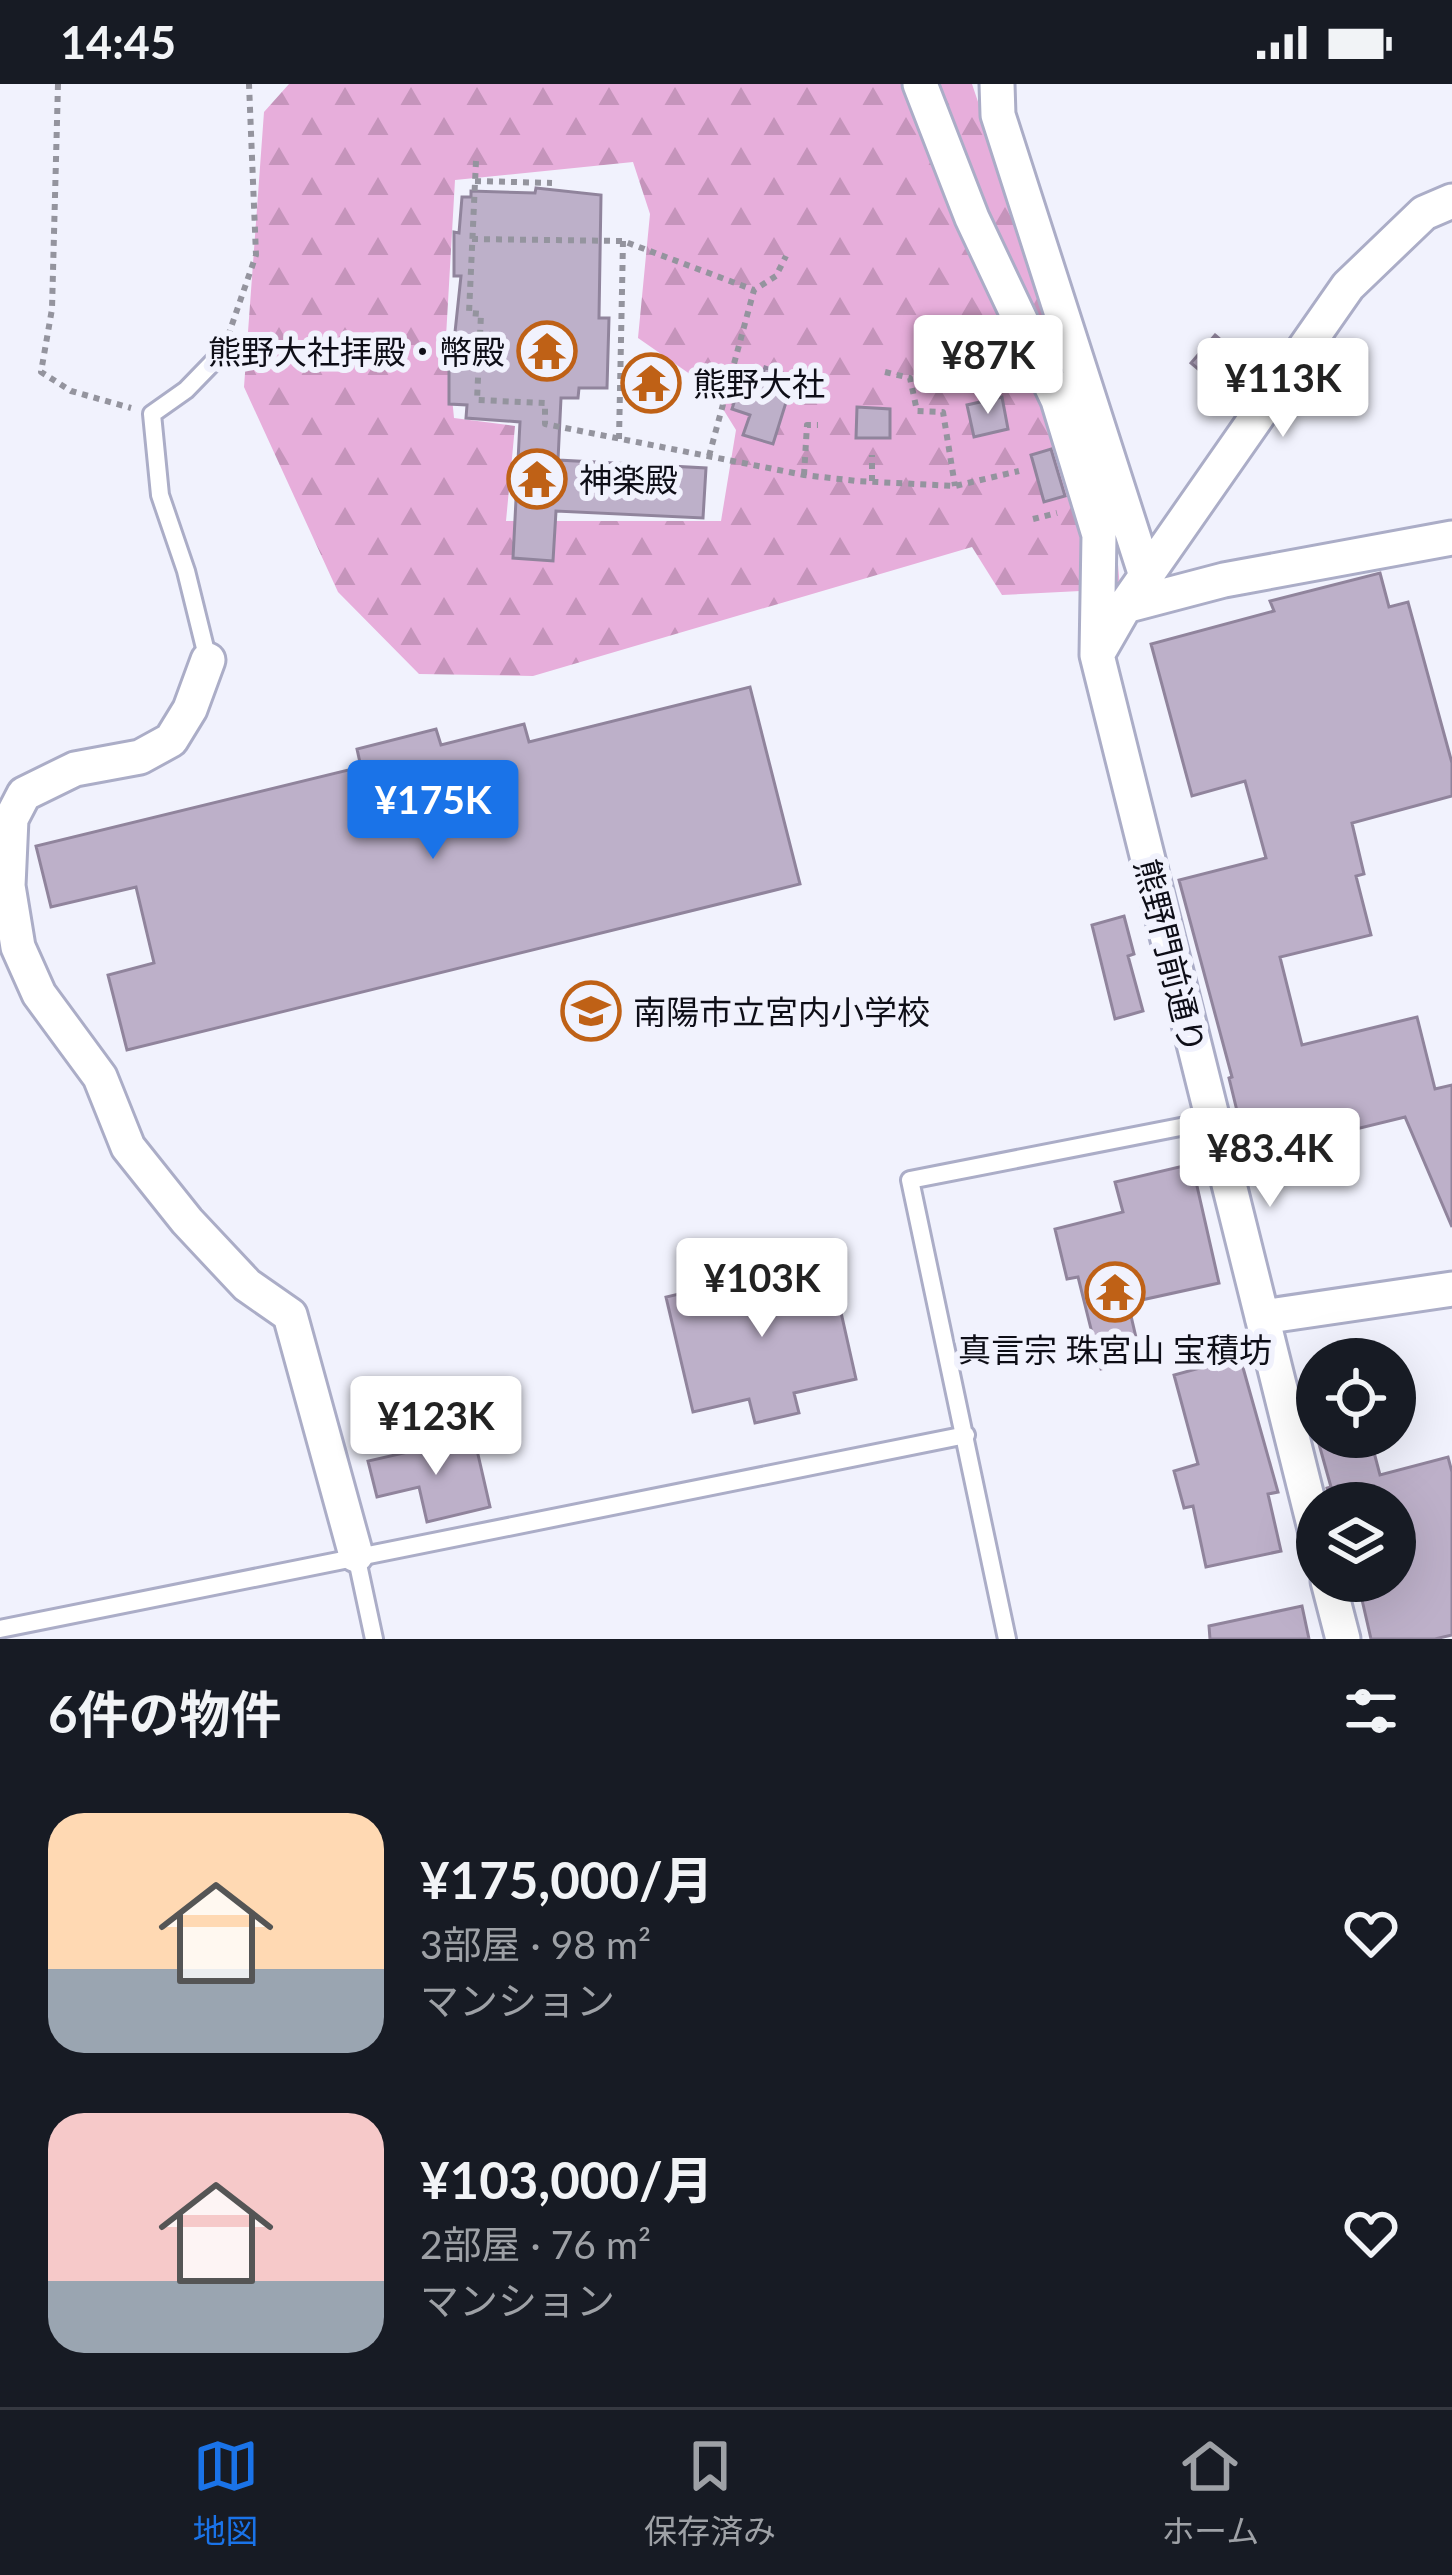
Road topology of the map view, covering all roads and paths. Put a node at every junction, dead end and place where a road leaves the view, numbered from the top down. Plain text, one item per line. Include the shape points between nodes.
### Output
1 (58, 84) edge
2 (249, 84) edge
3 (920, 84) edge
4 (997, 84) edge
5 (476, 161) dead end
6 (475, 181) junction
7 (552, 183) dead end
8 (1452, 201) edge
9 (472, 239) junction
10 (623, 241) junction
11 (786, 256) dead end
12 (754, 290) junction
13 (219, 356) joint
14 (465, 370) dead end
15 (885, 372) dead end
16 (478, 382) junction
17 (152, 414) junction
18 (818, 425) dead end
19 (619, 439) junction
20 (872, 455) dead end
21 (710, 456) junction
22 (1018, 471) dead end
23 (804, 475) junction
24 (872, 481) junction
25 (955, 486) junction
26 (1070, 509) dead end
27 (1033, 519) dead end
28 (1452, 538) edge
29 (1146, 576) junction
30 (1125, 606) junction
31 (1097, 655) junction
32 (208, 660) joint
33 (9, 950) edge
34 (1211, 1121) junction
35 (1452, 1289) edge
36 (1262, 1317) junction
37 (966, 1435) junction
38 (1303, 1482) edge
39 (356, 1556) junction
40 (1333, 1602) edge
41 (0, 1629) edge
42 (374, 1639) edge
43 (1007, 1639) edge
44 (1343, 1639) edge

1 - 17 path via 52,309 41,372 71,391
2 - 13 path via 256,255
3 - 31 street, 熊野門前通り via 1058,400 1099,535
4 - 29 street via 998,115
5 - 6 path
6 - 7 path
6 - 9 path
8 - 29 street via 1424,212 1348,286
9 - 10 path
9 - 16 path via 469,313 481,314
10 - 12 path
10 - 19 path
11 - 12 path via 776,276
12 - 21 path
13 - 17 lane
14 - 16 path
15 - 25 path via 910,378 917,411 943,412
16 - 19 path via 477,400 545,403 545,424
17 - 32 lane via 160,496
18 - 23 path via 807,425
19 - 21 path
20 - 24 path
21 - 23 path
22 - 25 path
23 - 24 path
24 - 25 path
26 - 27 path
28 - 30 street
29 - 30 street
30 - 31 street
31 - 34 street, 熊野門前通り
32 - 33 street via 171,740 24,794 11,819
33 - 39 street via 100,1077 128,1147 247,1286 290,1315
34 - 36 street, 熊野門前通り
34 - 37 lane via 910,1180
35 - 36 street
36 - 38 street, 熊野門前通り
37 - 39 lane
37 - 43 lane
39 - 41 lane
39 - 42 lane
40 - 44 street

